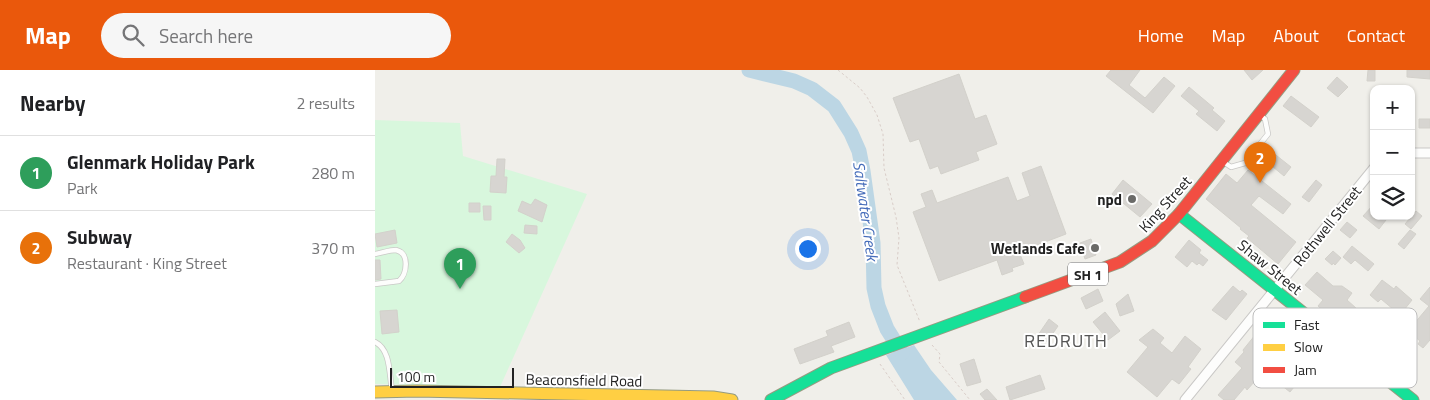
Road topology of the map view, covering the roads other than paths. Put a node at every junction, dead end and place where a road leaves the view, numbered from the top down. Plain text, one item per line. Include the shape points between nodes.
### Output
1 (1294, 70) edge
2 (1259, 114) junction
3 (1415, 153) edge
4 (1430, 153) edge
5 (1221, 161) junction
6 (1370, 173) edge
7 (1179, 214) junction
8 (375, 254) edge
9 (375, 284) edge
10 (1275, 291) junction
11 (1261, 308) edge
12 (1297, 308) edge
13 (1253, 318) edge
14 (375, 342) edge
15 (1398, 388) edge
16 (375, 392) edge
17 (392, 392) junction
18 (731, 400) edge
19 (771, 400) edge
20 (1185, 400) edge
21 (1413, 400) edge

1 - 2 main road, King Street / SH 1
2 - 5 main road, King Street / SH 1
2 - 5 lane via 1265,119 1268,134 1245,164 1231,167
3 - 4 street
5 - 7 main road, King Street / SH 1
6 - 10 street, Rothwell Street
7 - 10 main road, Shaw Street
7 - 19 main road, King Street / SH 1 via 1144,248 1120,262 874,352 810,378
8 - 9 lane via 394,250 401,252 406,263 405,273 399,281
10 - 11 street, Rothwell Street
10 - 12 main road, Shaw Street
13 - 20 street, Rothwell Street
14 - 17 lane via 381,345 386,355
15 - 21 main road, Shaw Street
16 - 17 main road, Beaconsfield Road
17 - 18 main road, Beaconsfield Road via 713,397

